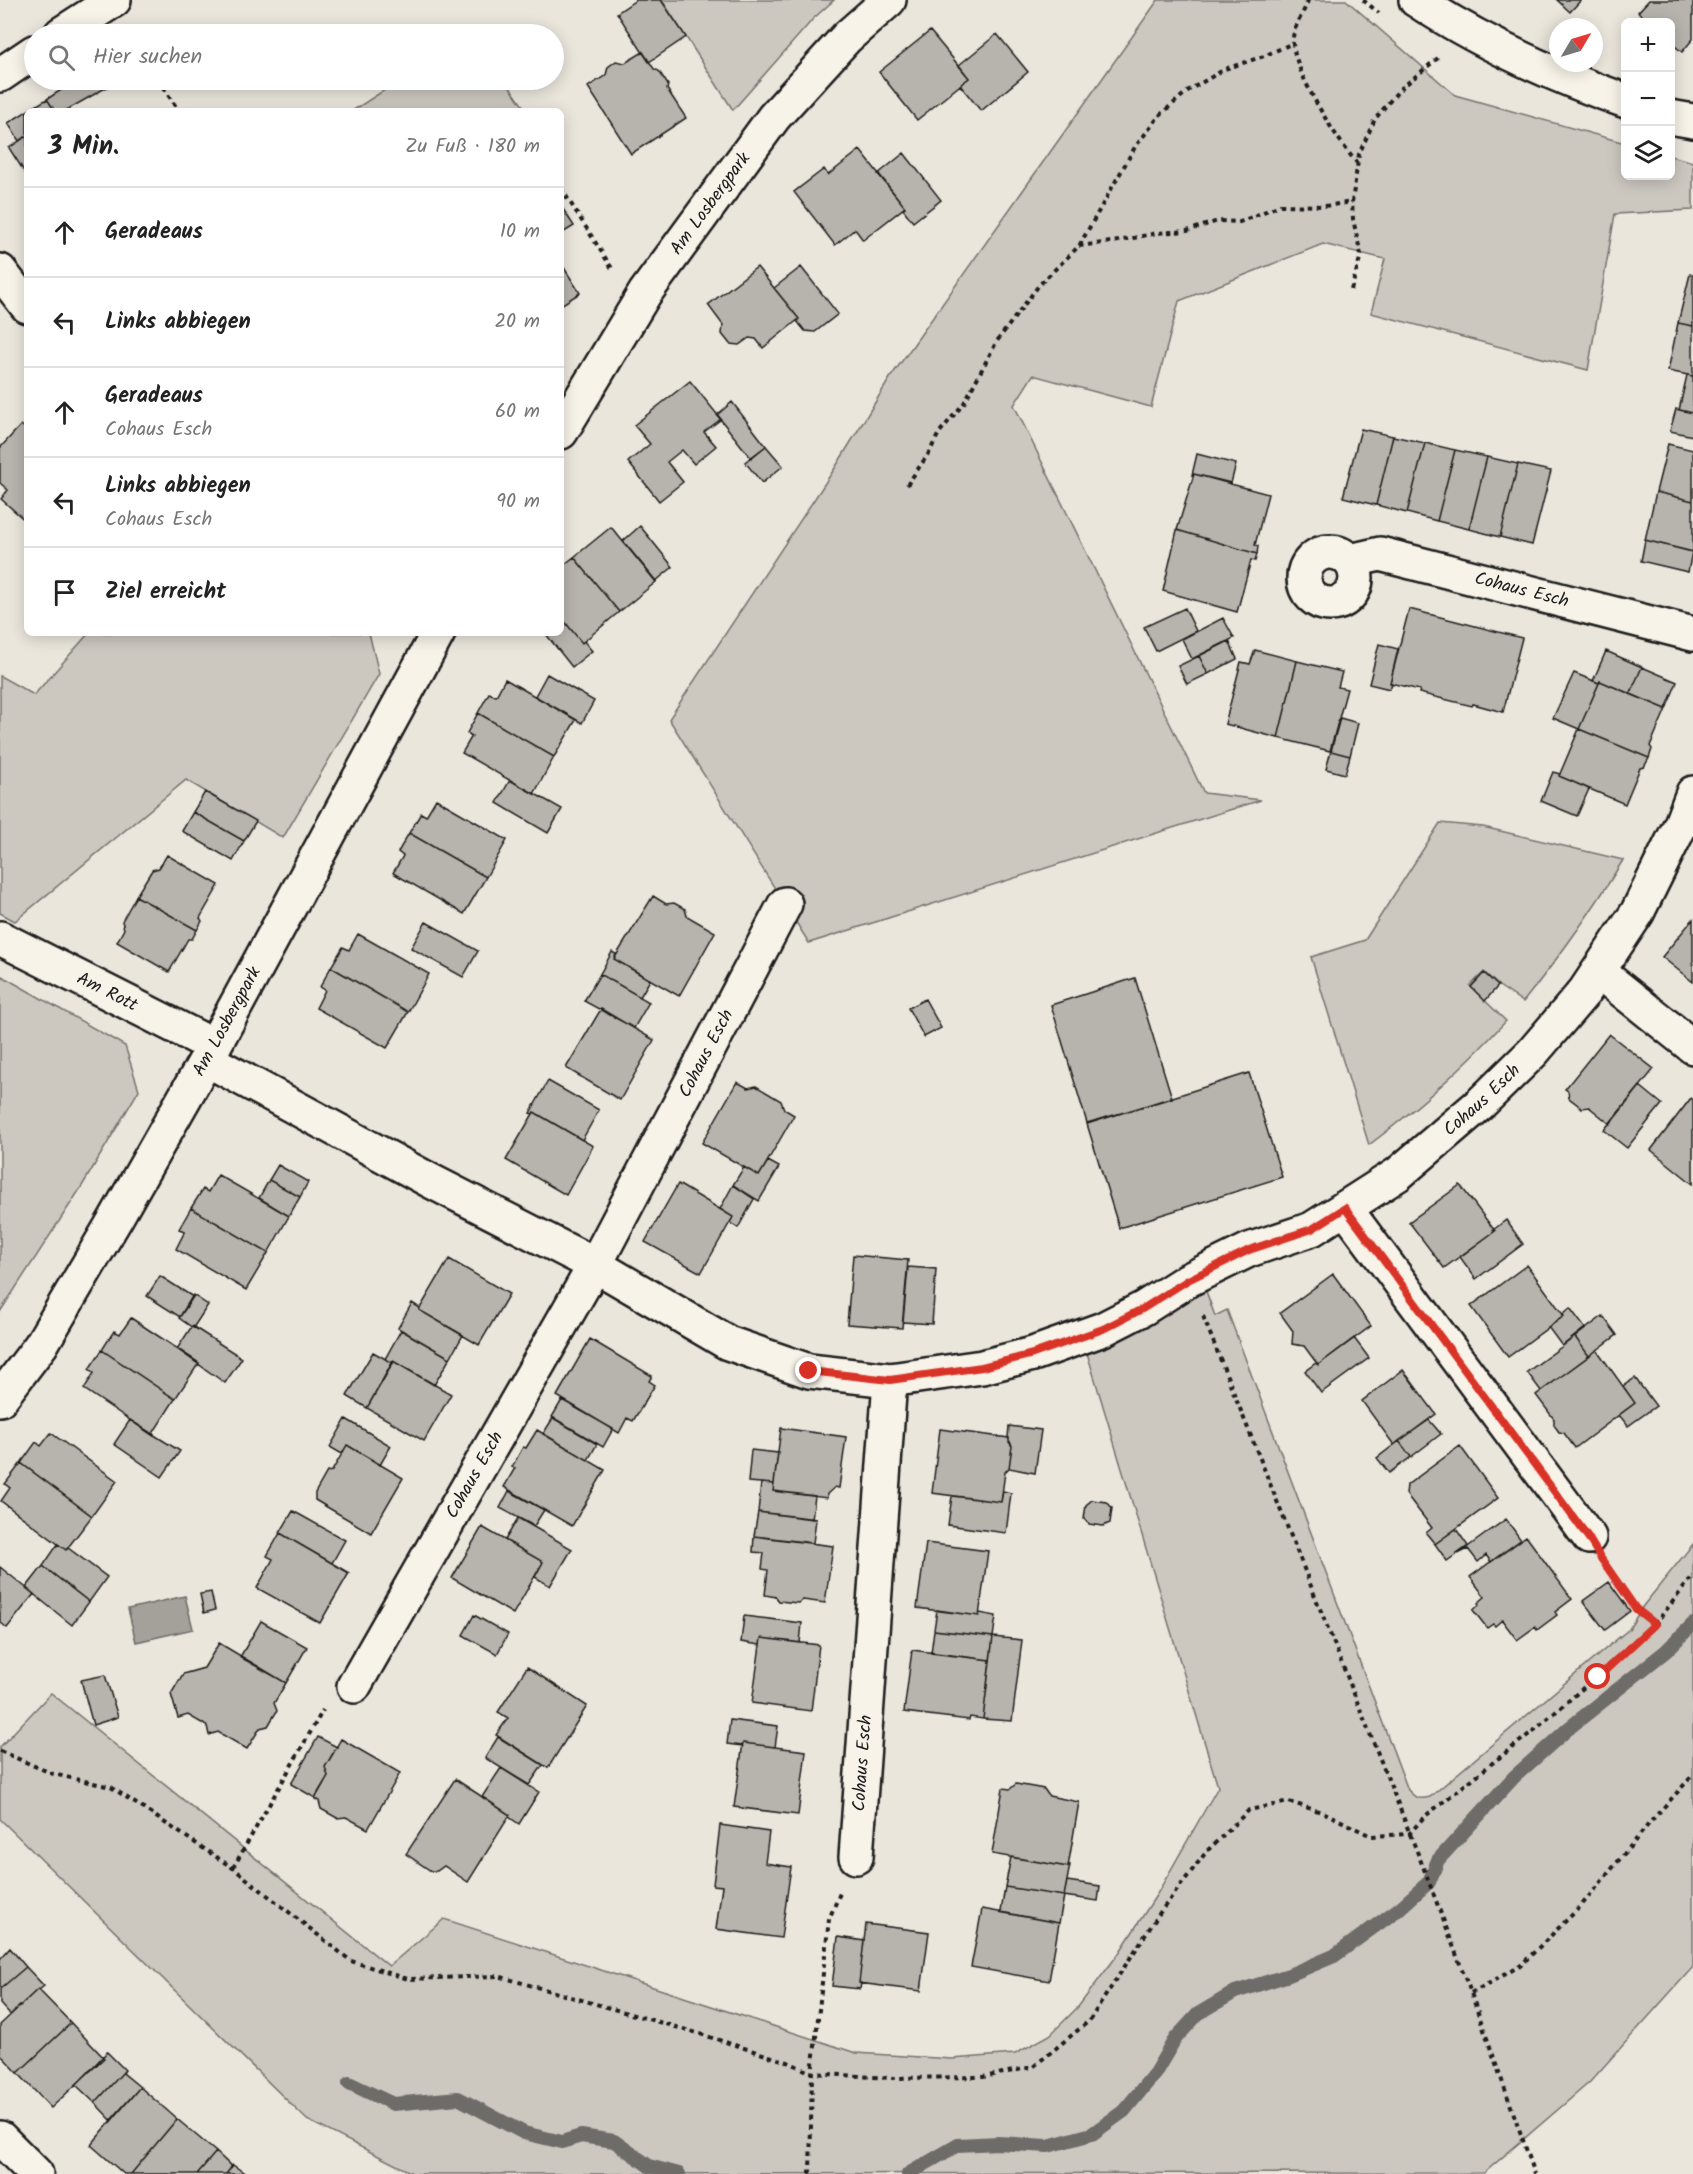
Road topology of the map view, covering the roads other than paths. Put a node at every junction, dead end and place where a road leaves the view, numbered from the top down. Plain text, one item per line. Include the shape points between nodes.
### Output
1 (114, 0) edge
2 (889, 0) edge
3 (1416, 0) edge
4 (77, 24) edge
5 (24, 59) edge
6 (0, 75) edge
7 (1621, 99) edge
8 (1675, 118) edge
9 (1693, 121) edge
10 (0, 271) edge
11 (24, 302) edge
12 (564, 427) edge
13 (1350, 561) dead end
14 (1693, 634) edge
15 (427, 637) edge
16 (1693, 793) edge
17 (785, 904) dead end
18 (0, 938) edge
19 (1599, 972) junction
20 (1693, 1047) edge
21 (210, 1052) junction
22 (1345, 1208) junction
23 (595, 1265) junction
24 (890, 1380) junction
25 (0, 1399) edge
26 (1588, 1537) road end
27 (354, 1686) road end
28 (856, 1857) road end
29 (0, 2138) edge
30 (36, 2174) edge

1 - 4 street
2 - 12 street, Am Losbergpark via 847,37 774,117 645,293
3 - 7 street via 1470,33 1570,81
5 - 6 street
8 - 9 street
10 - 11 street
13 - 14 street, Cohaus Esch via 1380,554
15 - 21 street, Am Losbergpark
16 - 19 street, Cohaus Esch via 1637,913
17 - 23 street, Cohaus Esch
18 - 21 street, Am Rott
19 - 20 street
19 - 22 street, Cohaus Esch via 1533,1052 1480,1103 1398,1174
21 - 23 street, Cohaus Esch via 422,1176
21 - 25 street, Am Losbergpark via 41,1345
22 - 24 street, Cohaus Esch via 1312,1229 1249,1250 1188,1280 1103,1329 982,1367
22 - 26 street
23 - 24 street, Cohaus Esch via 728,1343 809,1371
23 - 27 street, Cohaus Esch
24 - 28 street, Cohaus Esch
29 - 30 street

